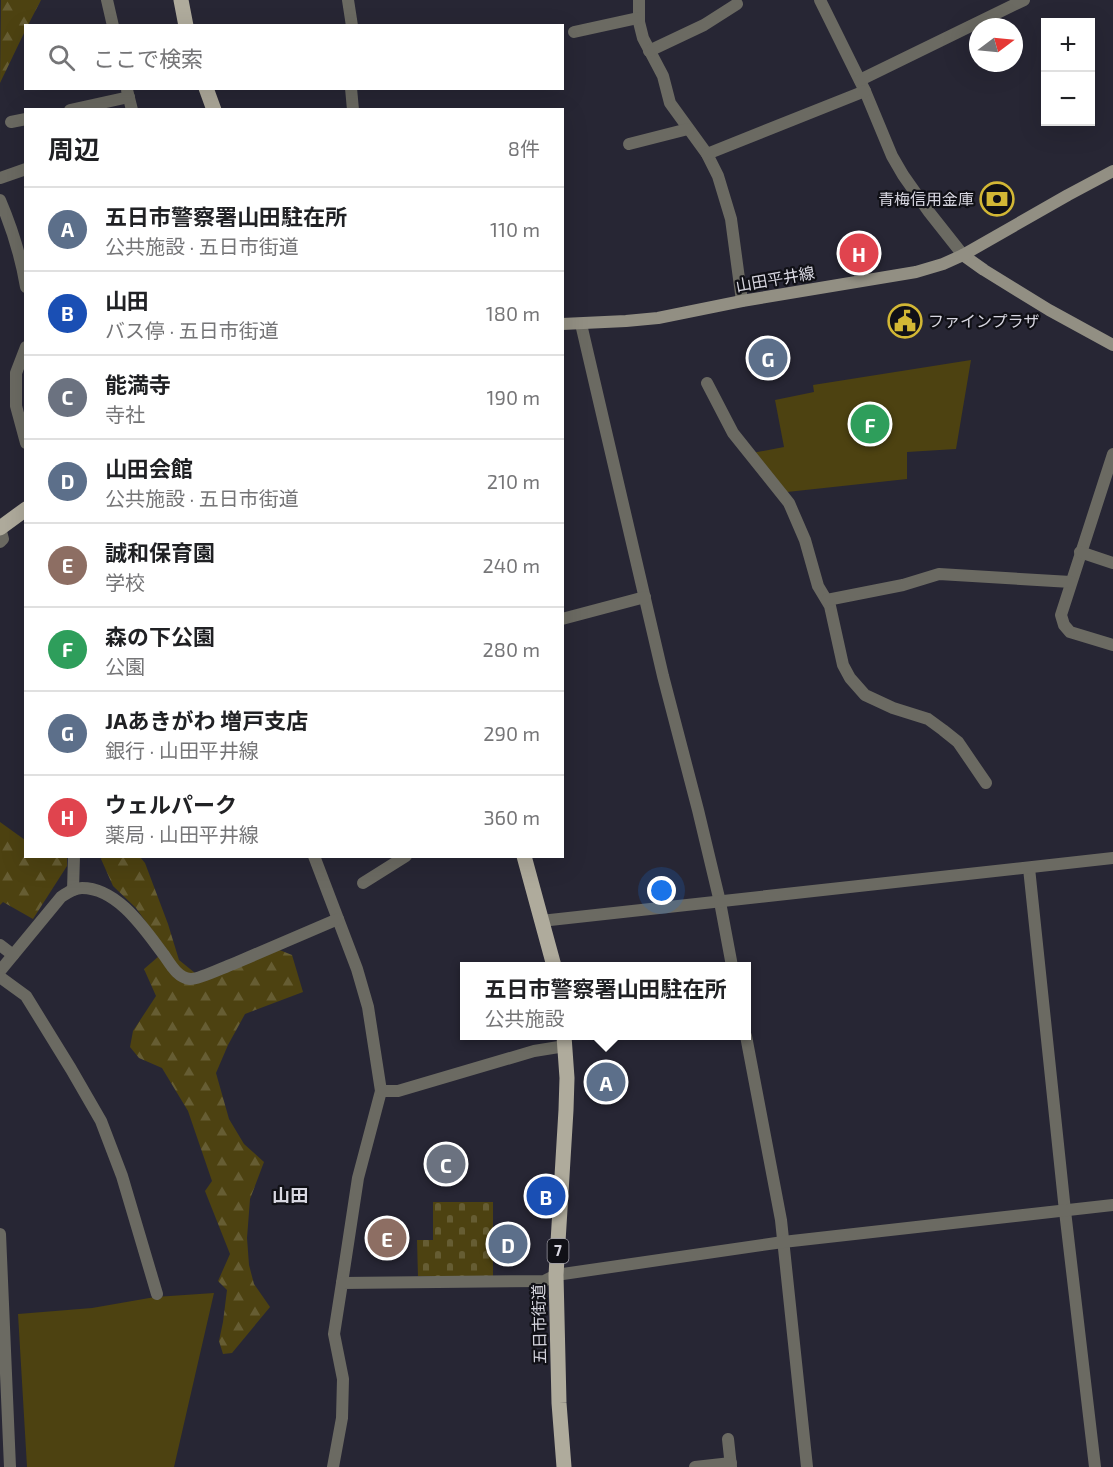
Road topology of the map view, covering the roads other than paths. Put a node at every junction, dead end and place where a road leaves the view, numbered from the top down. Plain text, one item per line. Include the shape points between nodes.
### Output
1 (107, 0) edge
2 (181, 0) edge
3 (348, 0) edge
4 (639, 0) edge
5 (820, 0) edge
6 (1024, 0) edge
7 (737, 4) dead end
8 (638, 18) junction
9 (113, 24) edge
10 (186, 24) edge
11 (352, 24) edge
12 (574, 32) dead end
13 (649, 51) junction
14 (862, 86) junction
15 (207, 90) edge
16 (351, 90) edge
17 (128, 93) edge
18 (77, 108) edge
19 (132, 108) edge
20 (213, 108) edge
21 (353, 108) edge
22 (24, 119) edge
23 (11, 122) dead end
24 (688, 129) junction
25 (629, 144) dead end
26 (707, 154) junction
27 (24, 170) edge
28 (1113, 171) edge
29 (0, 178) edge
30 (0, 200) edge
31 (963, 255) junction
32 (24, 276) edge
33 (742, 301) junction
34 (564, 324) edge
35 (581, 324) junction
36 (1113, 345) edge
37 (24, 352) edge
38 (707, 383) dead end
39 (24, 436) edge
40 (1113, 454) edge
41 (24, 510) edge
42 (0, 528) edge
43 (0, 542) edge
44 (1080, 552) junction
45 (1113, 563) edge
46 (1071, 582) junction
47 (645, 597) junction
48 (827, 600) junction
49 (564, 618) edge
50 (1113, 645) edge
51 (986, 783) dead end
52 (74, 858) edge
53 (315, 858) edge
54 (403, 858) edge
55 (525, 858) edge
56 (1113, 858) edge
57 (1029, 868) junction
58 (363, 883) dead end
59 (73, 890) junction
60 (720, 903) junction
61 (338, 920) junction
62 (541, 921) junction
63 (0, 945) edge
64 (13, 954) junction
65 (553, 962) edge
66 (731, 962) edge
67 (0, 971) edge
68 (0, 977) edge
69 (747, 1040) edge
70 (565, 1041) edge
71 (381, 1091) junction
72 (1113, 1205) edge
73 (1065, 1211) junction
74 (0, 1234) edge
75 (783, 1242) junction
76 (556, 1275) junction
77 (342, 1282) junction
78 (157, 1294) dead end
79 (728, 1439) dead end
80 (731, 1465) edge
81 (10, 1467) edge
82 (333, 1467) edge
83 (564, 1467) edge
84 (695, 1467) edge
85 (807, 1467) edge
86 (1095, 1467) edge

1 - 9 street
2 - 10 main road
3 - 11 street
4 - 8 street
5 - 14 street
6 - 14 street
7 - 13 street
8 - 12 street
8 - 13 street
13 - 24 street via 663,76 670,103
14 - 26 street
14 - 31 street via 903,175
15 - 20 main road
16 - 21 street
17 - 18 street
17 - 19 street
22 - 23 street
24 - 25 street
24 - 26 street
26 - 33 street via 731,219
27 - 29 street
28 - 31 main road, 山田平井線
30 - 32 street
31 - 33 main road, 山田平井線 via 916,272
31 - 36 main road
33 - 35 main road, 山田平井線 via 658,318
34 - 35 main road, 山田平井線
35 - 47 street
37 - 39 street via 16,373 16,406
38 - 48 street via 733,433 789,503 818,586
40 - 44 street
41 - 42 main road
42 - 43 street
44 - 45 street
44 - 46 street
46 - 48 street via 939,574
46 - 50 street via 1061,615 1064,625 1070,632
47 - 49 street
47 - 60 street
48 - 51 street via 849,678 865,695 928,719 943,730 958,742
52 - 59 street
53 - 61 street
54 - 58 street
55 - 62 main road
56 - 57 street
57 - 60 street
57 - 73 street
59 - 61 street via 94,890 111,897 137,920 179,975 192,979
59 - 64 street via 61,897
60 - 62 street
60 - 66 street
61 - 71 street via 368,1006
62 - 65 main road
63 - 64 street
64 - 67 street
68 - 78 street via 26,996 101,1122 123,1176
69 - 75 street
70 - 71 street via 398,1091
70 - 76 main road, 五日市街道 / 7 via 566,1110
71 - 77 street via 358,1178
72 - 73 street
73 - 75 street
73 - 86 street
74 - 81 street
75 - 76 street
75 - 85 street
76 - 77 street via 544,1281
76 - 83 main road, 五日市街道 / 7
77 - 82 street via 334,1334 343,1379 342,1418
79 - 80 street
80 - 84 street

